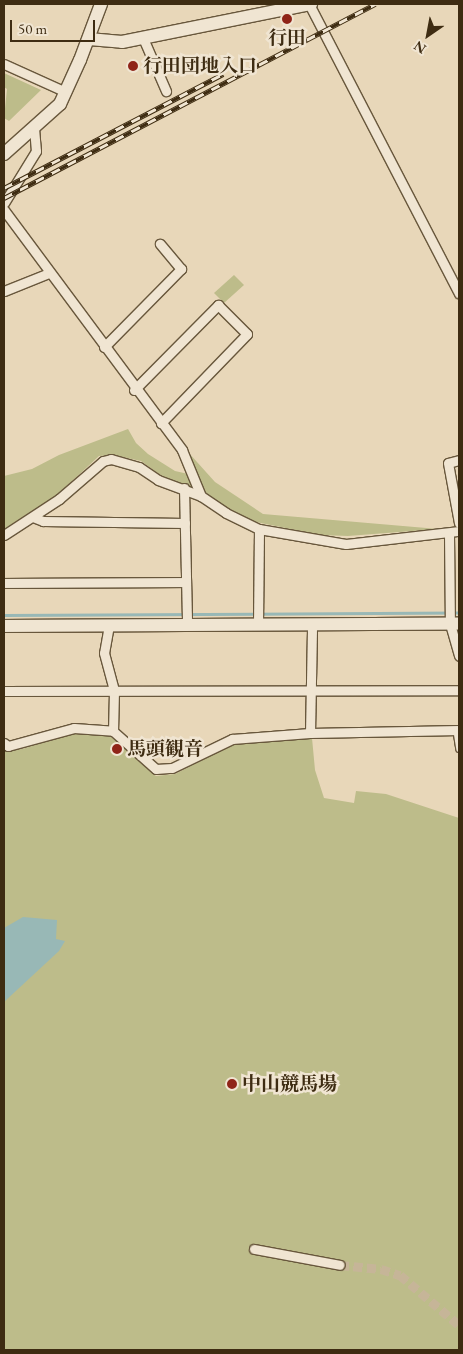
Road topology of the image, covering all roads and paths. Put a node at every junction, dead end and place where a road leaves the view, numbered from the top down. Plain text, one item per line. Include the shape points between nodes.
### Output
1 (101, 4) edge
2 (309, 4) edge
3 (143, 38) junction
4 (89, 39) junction
5 (4, 64) edge
6 (166, 91) dead end
7 (66, 92) junction
8 (34, 129) junction
9 (4, 154) edge
10 (4, 203) edge
11 (4, 210) edge
12 (160, 244) dead end
13 (49, 272) junction
14 (4, 291) edge
15 (459, 293) edge
16 (104, 347) junction
17 (134, 390) junction
18 (161, 423) junction
19 (459, 460) edge
20 (184, 488) junction
21 (201, 496) junction
22 (33, 517) junction
23 (185, 523) junction
24 (459, 523) edge
25 (259, 529) junction
26 (459, 531) edge
27 (449, 534) junction
28 (4, 535) edge
29 (186, 582) junction
30 (4, 583) edge
31 (258, 624) junction
32 (312, 624) junction
33 (455, 624) edge
34 (109, 625) junction
35 (187, 625) junction
36 (4, 626) edge
37 (459, 656) edge
38 (311, 690) junction
39 (459, 690) edge
40 (4, 691) edge
41 (114, 691) junction
42 (457, 730) edge
43 (113, 731) junction
44 (310, 733) junction
45 (5, 745) edge
46 (459, 749) edge
47 (254, 1250) dead end
48 (340, 1264) tunnel mouth

1 - 4 street
2 - 3 street
2 - 15 street
3 - 4 street via 122,42
3 - 6 street
4 - 7 street
5 - 7 street
7 - 8 street via 60,104
8 - 9 street
8 - 10 street via 36,151
11 - 13 street
12 - 16 street via 181,269
13 - 14 street
13 - 16 street
16 - 17 street
17 - 18 street
17 - 18 street via 218,305 247,334
18 - 21 street via 182,450
19 - 24 street via 448,463
20 - 21 street
20 - 22 street via 158,480 140,466 103,461 60,499
20 - 23 street
21 - 25 street
22 - 23 street via 43,522
22 - 28 street
23 - 29 street
25 - 27 street via 346,544
25 - 31 street
26 - 27 street
27 - 33 street
29 - 30 street
29 - 35 street
31 - 32 street
31 - 35 street
32 - 33 street
32 - 38 street
33 - 37 street
34 - 35 street
34 - 36 street
34 - 41 street via 104,653
38 - 39 street
38 - 41 street
38 - 44 street
40 - 41 street
41 - 43 street
42 - 44 street
42 - 46 lane
43 - 44 street via 156,769 172,768 232,739
43 - 45 street via 74,728
47 - 48 street

